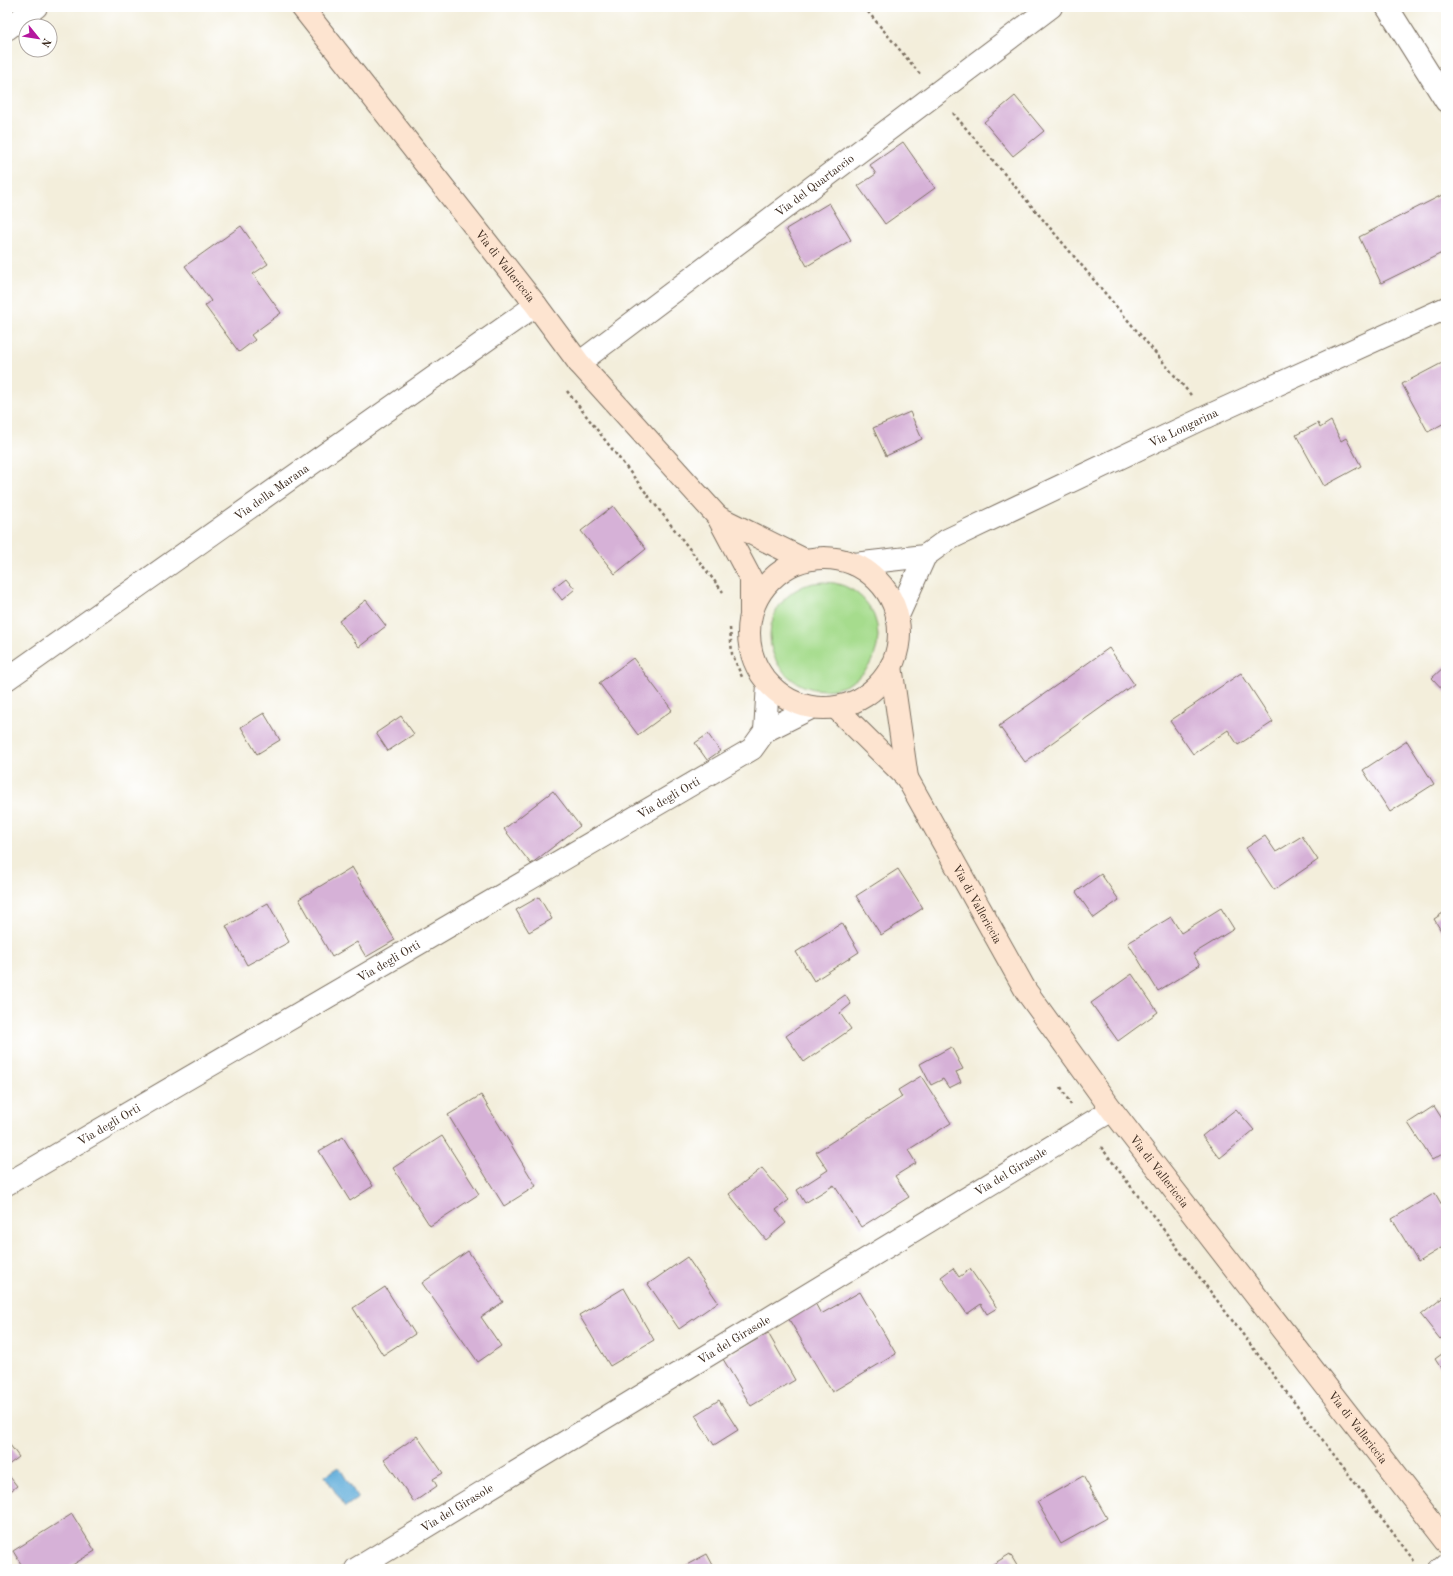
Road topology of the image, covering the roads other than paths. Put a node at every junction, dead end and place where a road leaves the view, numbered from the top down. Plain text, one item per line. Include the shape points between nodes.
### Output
1 (36, 7) edge
2 (302, 7) edge
3 (1051, 7) edge
4 (1387, 7) edge
5 (7, 30) edge
6 (1446, 101) edge
7 (536, 305) junction
8 (1446, 308) edge
9 (579, 363) junction
10 (718, 517) junction
11 (925, 556) junction
12 (805, 560) junction
13 (854, 564) junction
14 (751, 612) junction
15 (897, 618) junction
16 (891, 666) junction
17 (7, 679) edge
18 (768, 684) junction
19 (811, 708) junction
20 (836, 708) junction
21 (765, 731) junction
22 (907, 778) junction
23 (1112, 1110) junction
24 (7, 1184) edge
25 (1446, 1541) edge
26 (1446, 1563) edge
27 (356, 1569) edge
28 (1439, 1569) edge

1 - 5 street
2 - 7 street, Via di Vallericcia
3 - 9 street, Via del Quartaccio
4 - 6 street
7 - 9 street, Via di Vallericcia
7 - 17 street, Via della Marana
8 - 11 street, Via Longarina via 1208,416 947,540
9 - 10 street, Via di Vallericcia
10 - 12 street, Via di Vallericcia
10 - 14 street, Via di Vallericcia via 751,579
11 - 13 street, Via Longarina
11 - 15 street, Via Longarina
12 - 13 street via 830,558
12 - 14 street via 781,571 763,589
13 - 15 street via 879,583 889,596
14 - 18 street via 748,638 754,662
15 - 16 street via 898,642
16 - 20 street via 878,686 858,700
16 - 22 street, Via di Vallericcia
18 - 19 street via 788,700
18 - 21 street
19 - 20 street
19 - 21 street, Via degli Orti
20 - 22 street, Via di Vallericcia
21 - 24 street, Via degli Orti via 752,749
22 - 23 street, Via di Vallericcia via 1026,991
23 - 25 street, Via di Vallericcia
23 - 27 street, Via del Girasole
26 - 28 lane

